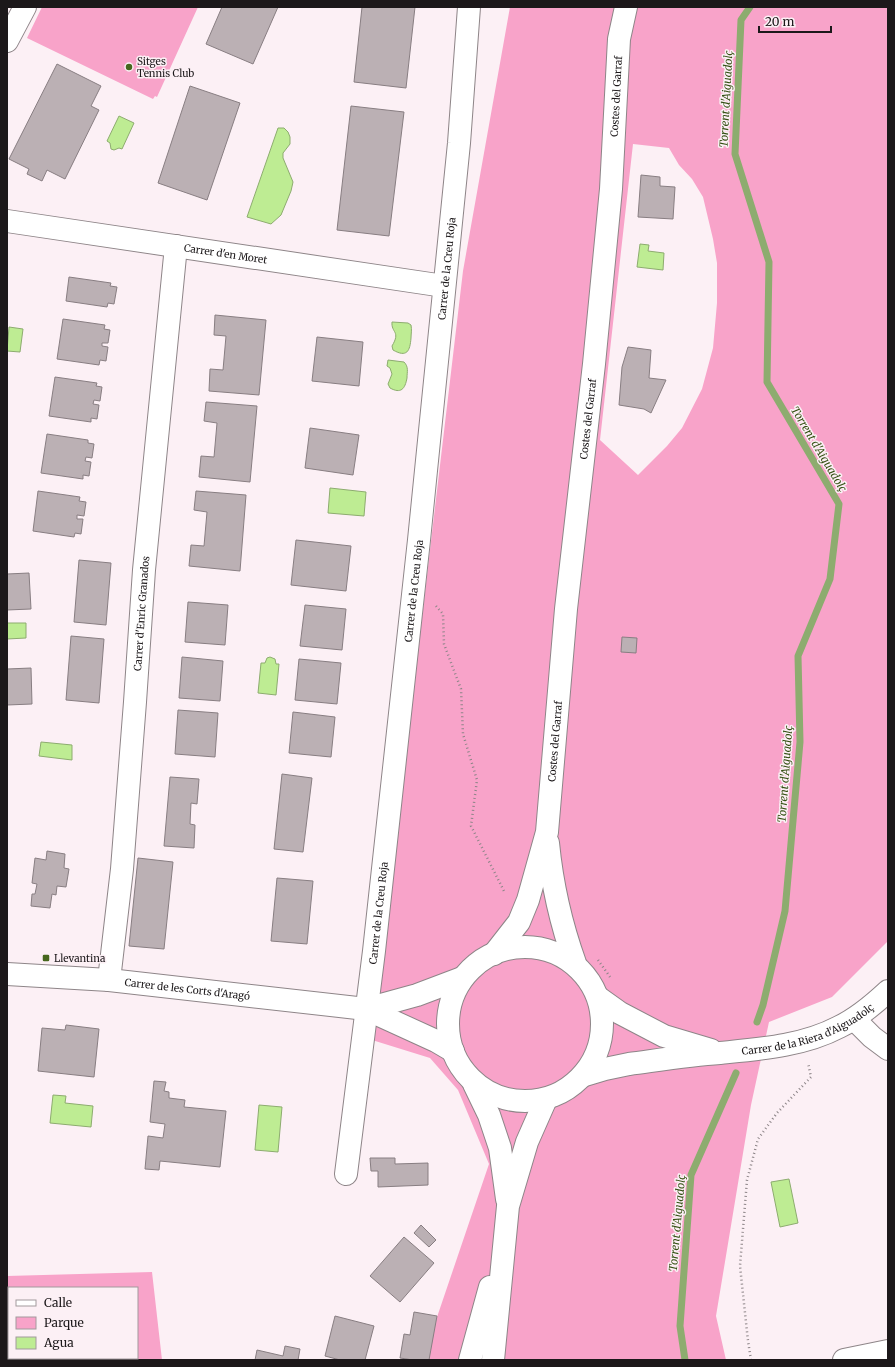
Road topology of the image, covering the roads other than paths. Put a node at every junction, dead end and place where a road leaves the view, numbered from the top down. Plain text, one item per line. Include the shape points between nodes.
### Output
1 (25, 7) edge
2 (469, 7) edge
3 (626, 7) edge
4 (7, 41) edge
5 (7, 221) edge
6 (176, 246) junction
7 (444, 286) junction
8 (547, 832) junction
9 (494, 954) junction
10 (575, 963) junction
11 (7, 974) edge
12 (462, 978) junction
13 (109, 980) junction
14 (888, 991) edge
15 (599, 998) junction
16 (366, 1009) junction
17 (854, 1019) junction
18 (888, 1049) edge
19 (453, 1051) junction
20 (720, 1053) junction
21 (585, 1075) junction
22 (474, 1084) junction
23 (546, 1099) junction
24 (346, 1174) dead end
25 (508, 1216) junction
26 (888, 1351) edge
27 (470, 1360) edge
28 (493, 1360) edge
29 (844, 1360) edge

1 - 4 street
2 - 7 street, Carrer de la Creu Roja via 459,151
3 - 8 street, Costes del Garraf via 619,39 611,189 566,609
5 - 6 street, Carrer d'en Moret
6 - 7 street, Carrer d'en Moret
6 - 13 street, Carrer d'Enric Granados via 144,570 122,869
7 - 16 street, Carrer de la Creu Roja via 417,555
8 - 9 street via 519,922
8 - 10 street via 557,899
9 - 10 street via 533,946 546,948
9 - 12 street via 473,967
10 - 15 street via 592,984
11 - 13 street, Carrer de les Corts d'Aragó
12 - 16 street, Carrer de les Corts d'Aragó via 417,995
12 - 19 street via 448,1006 448,1035
13 - 16 street, Carrer de les Corts d'Aragó
14 - 17 street, Carrer de la Riera d'Aiguadolç via 867,1011
15 - 20 street, Carrer de la Riera d'Aiguadolç via 620,1013 664,1036
15 - 21 street via 601,1040
16 - 19 street, Carrer de les Corts d'Aragó
16 - 24 street, Carrer de la Creu Roja
17 - 18 street
17 - 20 street, Carrer de la Riera d'Aiguadolç via 814,1037 781,1046
19 - 22 street
20 - 21 street, Carrer de la Riera d'Aiguadolç via 629,1064
21 - 23 street via 565,1090
22 - 23 street via 507,1100
22 - 25 street via 489,1115 500,1148
23 - 25 street via 527,1142
25 - 27 street
25 - 28 street
26 - 29 street

